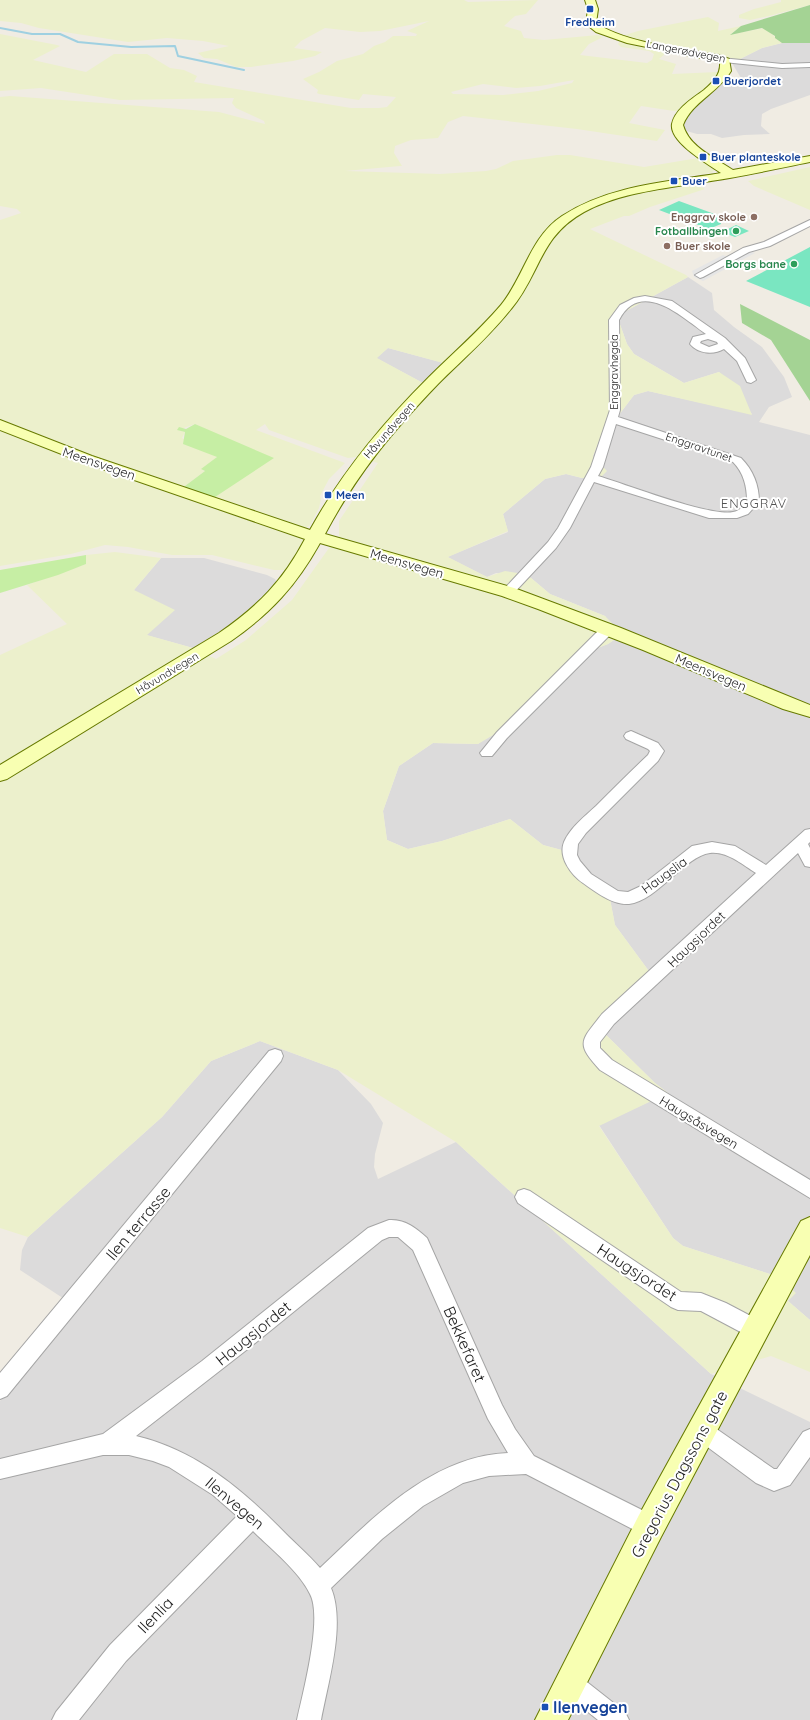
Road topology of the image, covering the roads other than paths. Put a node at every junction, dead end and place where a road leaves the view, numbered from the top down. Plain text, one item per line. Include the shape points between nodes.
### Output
1 (590, 0) edge
2 (724, 60) junction
3 (810, 65) edge
4 (810, 159) edge
5 (731, 174) junction
6 (810, 223) edge
7 (700, 275) dead end
8 (751, 380) dead end
9 (613, 419) junction
10 (0, 424) edge
11 (593, 478) junction
12 (314, 536) junction
13 (508, 592) junction
14 (608, 630) junction
15 (810, 711) edge
16 (631, 736) dead end
17 (487, 753) dead end
18 (0, 774) edge
19 (805, 839) edge
20 (810, 862) edge
21 (768, 873) junction
22 (592, 1050) joint
23 (275, 1056) dead end
24 (810, 1190) edge
25 (524, 1196) dead end
26 (400, 1228) joint
27 (810, 1229) edge
28 (757, 1330) junction
29 (0, 1389) edge
30 (701, 1430) junction
31 (810, 1439) edge
32 (107, 1444) junction
33 (526, 1463) junction
34 (0, 1469) edge
35 (253, 1515) junction
36 (650, 1526) junction
37 (319, 1584) junction
38 (570, 1683) junction
39 (64, 1720) edge
40 (309, 1720) edge
41 (552, 1720) edge
42 (617, 1720) edge

1 - 2 main road, Langerødvegen via 593,9 591,24 602,32
2 - 3 street, Langerødvegen via 782,66
2 - 5 main road via 727,65 721,79 683,113 677,127 680,135 688,143
4 - 5 main road, Håvundvegen
5 - 12 main road, Håvundvegen via 616,196 589,205 556,226 541,243 518,290 506,307 419,395 359,464
6 - 7 street via 784,235 753,242 746,250
8 - 9 street, Enggravhøgda via 741,360 721,340 678,308 665,301 642,300 623,306 617,311 614,320 616,392
9 - 11 street, Enggravhøgda
9 - 11 street, Enggravtunet via 737,460 745,468 753,502 744,512 733,516 709,515
10 - 12 main road, Meensvegen via 86,460
11 - 13 street, Enggravhøgda via 552,545
12 - 13 main road, Meensvegen
12 - 18 main road, Håvundvegen via 283,587 258,613 206,649
13 - 14 main road, Meensvegen
14 - 15 main road, Meensvegen
14 - 17 street
16 - 21 street, Haugslia via 653,746 657,751 653,758 581,829 571,843 570,855 586,878 614,896 629,898 646,890 697,850 712,846 730,850
19 - 20 street
19 - 21 street, Haugsjordet
21 - 22 street, Haugsjordet via 608,1019 592,1040
22 - 24 street, Haugsåsvegen via 606,1065
23 - 29 street, Ilen terrasse
25 - 28 street, Haugsjordet via 678,1301 701,1302
26 - 32 street, Haugsjordet via 387,1228 375,1234 266,1324
26 - 33 street, Bekkefaret via 420,1244 498,1418
27 - 28 main road, Gregorius Dagssons gate
28 - 30 main road, Gregorius Dagssons gate
30 - 31 street via 763,1476 774,1480 783,1478
30 - 36 main road, Gregorius Dagssons gate
32 - 34 street, Ilenvegen
32 - 35 street, Ilenvegen via 141,1447 162,1453 216,1484
33 - 36 street, Bekkefaret
33 - 37 street, Bekkefaret via 484,1465 457,1474 439,1484 383,1524
35 - 37 street, Ilenvegen
35 - 39 street, Ilenlia via 118,1653
36 - 38 main road, Gregorius Dagssons gate
37 - 40 street, Ilenvegen via 324,1600 325,1624
38 - 41 main road, Gregorius Dagssons gate
38 - 42 street

